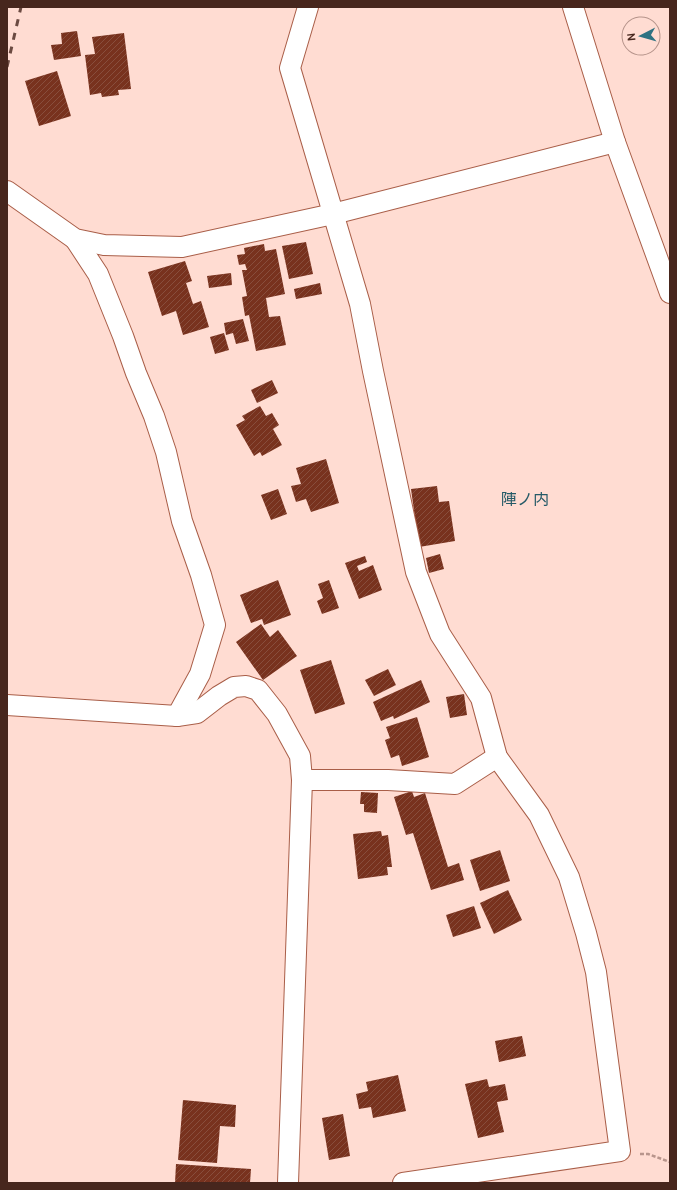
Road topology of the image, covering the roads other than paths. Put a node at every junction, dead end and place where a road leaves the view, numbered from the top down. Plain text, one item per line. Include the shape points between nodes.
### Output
1 (308, 7) edge
2 (573, 7) edge
3 (615, 142) junction
4 (7, 191) edge
5 (333, 214) junction
6 (76, 239) junction
7 (670, 293) edge
8 (7, 705) edge
9 (177, 716) junction
10 (497, 757) junction
11 (302, 780) junction
12 (288, 1183) edge
13 (403, 1183) edge

1 - 5 street via 290,68
2 - 3 street
3 - 5 street
3 - 7 street
4 - 6 street
5 - 6 street via 182,247 104,245
5 - 10 street via 360,304 416,572 440,634 481,698
6 - 9 street via 98,274 154,416 166,452 182,521 215,625 200,674
8 - 9 street
9 - 11 street via 197,712 234,688 246,686 258,690 277,714 300,756
10 - 11 street via 455,784 388,780
10 - 13 street via 539,815 569,877 596,972 620,1151
11 - 12 street

